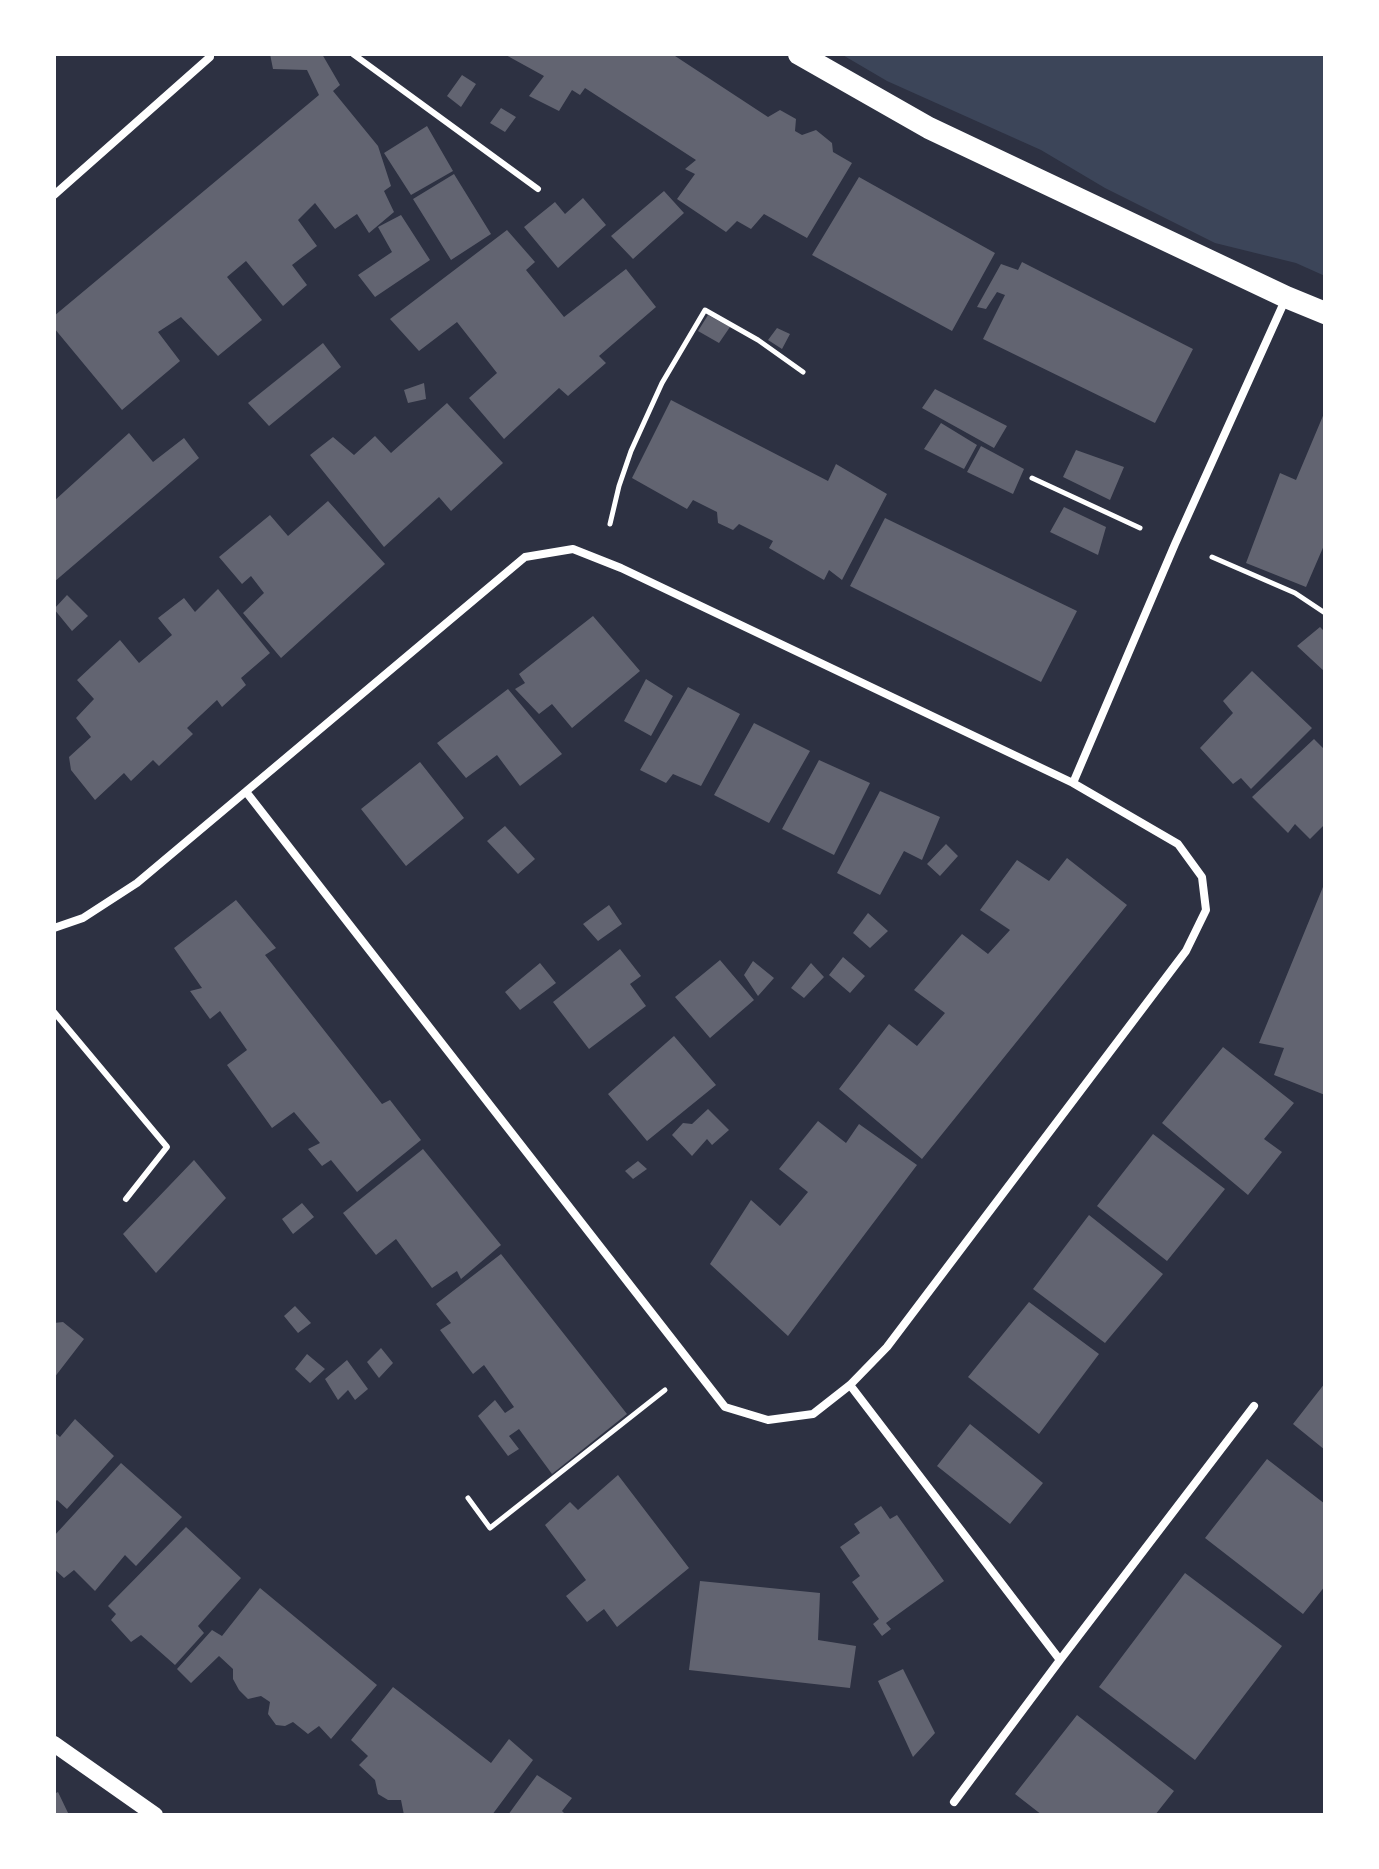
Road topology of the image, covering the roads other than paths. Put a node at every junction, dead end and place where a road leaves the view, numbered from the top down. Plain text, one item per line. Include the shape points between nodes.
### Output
1 (210, 54) edge
2 (353, 54) edge
3 (799, 54) edge
4 (538, 189) dead end
5 (54, 195) edge
6 (1286, 297) junction
7 (1325, 313) edge
8 (1073, 783) junction
9 (247, 793) junction
10 (54, 928) edge
11 (54, 1012) edge
12 (126, 1199) dead end
13 (850, 1385) junction
14 (1254, 1406) dead end
15 (1060, 1660) junction
16 (54, 1744) edge
17 (954, 1802) dead end
18 (155, 1815) edge

1 - 5 street
2 - 4 lane
3 - 6 highway via 929,128
6 - 7 highway
6 - 8 street
8 - 9 street via 573,549 525,557
8 - 13 street via 1178,844 1202,877 1206,910 1186,951 887,1347
9 - 10 street via 137,883 83,918
9 - 13 street via 725,1407 768,1420 813,1414
11 - 12 lane via 167,1147
13 - 15 street
14 - 15 street
15 - 17 street
16 - 18 main road

